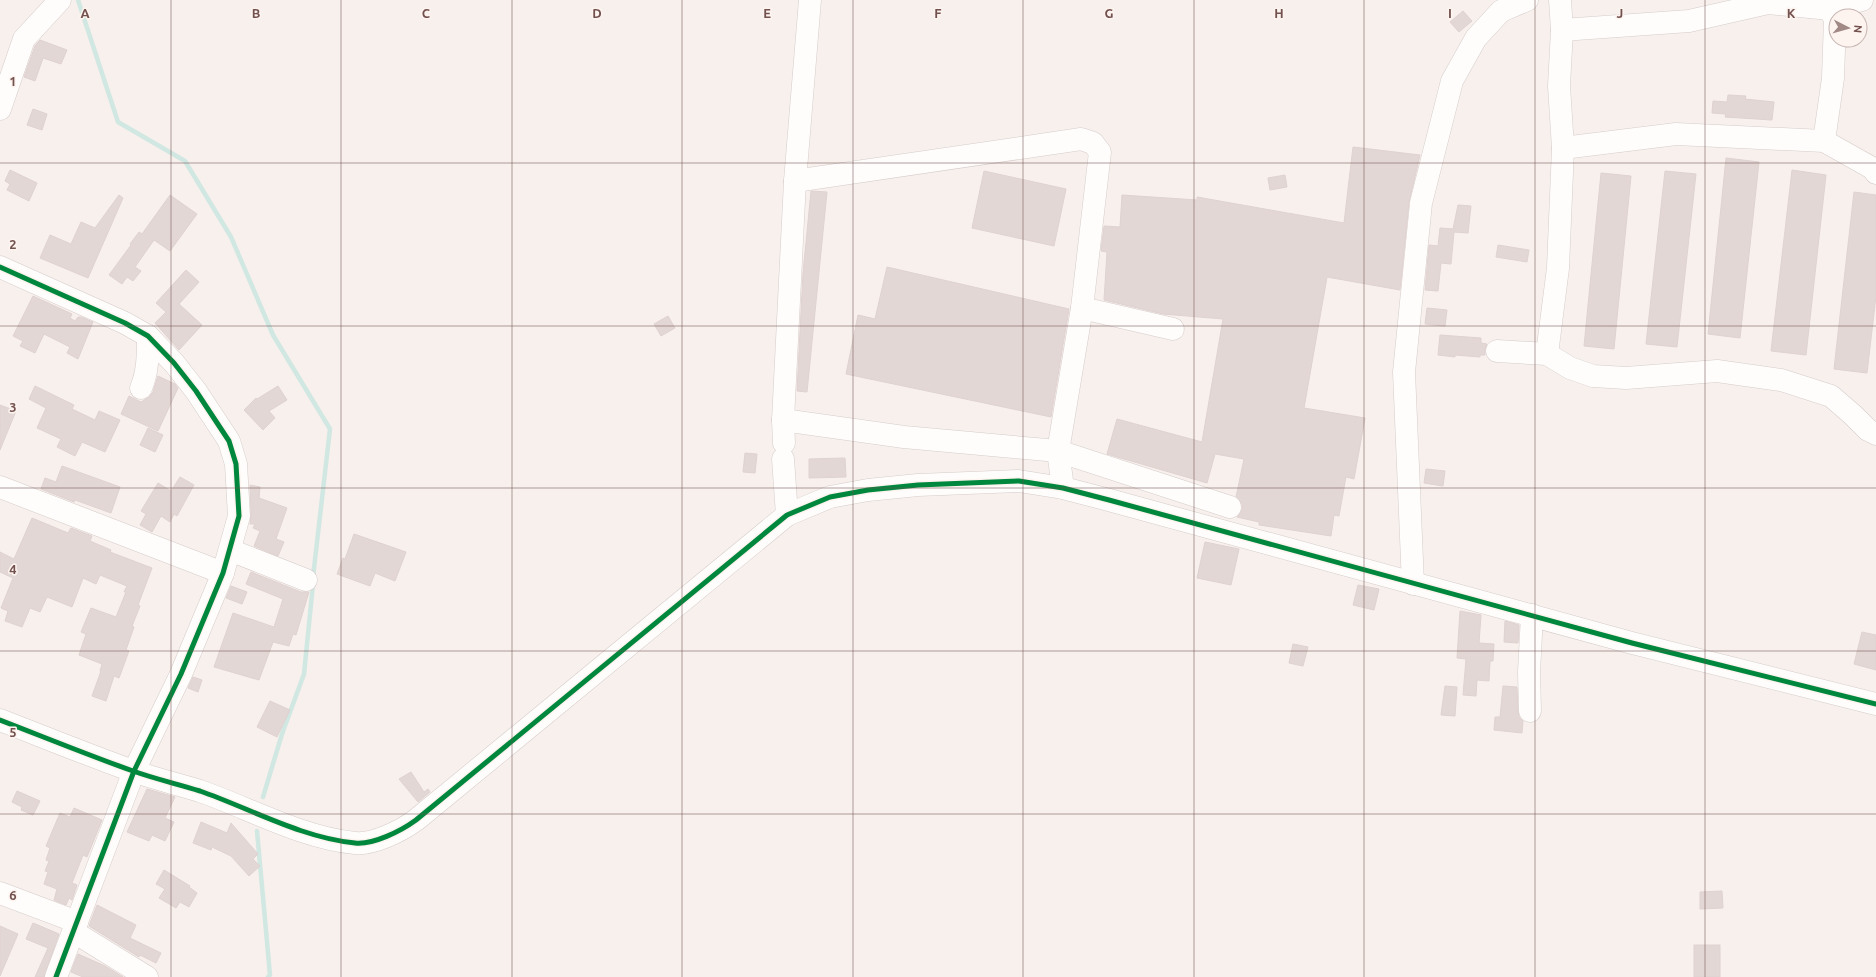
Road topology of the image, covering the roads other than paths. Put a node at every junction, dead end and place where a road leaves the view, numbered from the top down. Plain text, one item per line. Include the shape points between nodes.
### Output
1 (59, 0) edge
2 (810, 0) edge
3 (1527, 0) edge
4 (1560, 0) edge
5 (1862, 0) edge
6 (1834, 8) edge
7 (1828, 9) edge
8 (1562, 30) junction
9 (1834, 48) edge
10 (0, 109) edge
11 (1824, 141) junction
12 (1564, 148) junction
13 (1876, 173) edge
14 (795, 181) junction
15 (0, 267) edge
16 (1082, 308) junction
17 (1173, 329) dead end
18 (148, 336) junction
19 (1497, 351) dead end
20 (1547, 354) junction
21 (141, 388) dead end
22 (783, 420) junction
23 (1876, 434) edge
24 (1058, 451) junction
25 (0, 487) edge
26 (1063, 488) junction
27 (1230, 507) dead end
28 (787, 515) junction
29 (230, 550) junction
30 (223, 573) junction
31 (306, 580) dead end
32 (1413, 584) junction
33 (1532, 615) junction
34 (1876, 704) edge
35 (1530, 711) dead end
36 (0, 720) edge
37 (134, 771) junction
38 (0, 893) edge
39 (76, 927) junction
40 (56, 977) edge
41 (147, 977) edge

1 - 10 street via 24,39
2 - 14 street
3 - 32 street via 1501,11 1476,38 1452,81 1422,203 1404,372
4 - 8 street
5 - 6 street
7 - 8 street via 1768,3 1689,21
8 - 12 street via 1559,86
9 - 11 street via 1833,78
11 - 12 street via 1676,134
11 - 13 street via 1872,168
12 - 20 street via 1558,268
14 - 16 street via 1082,139 1093,143 1100,152
14 - 22 street
15 - 18 street via 125,323
16 - 17 street
16 - 24 street
18 - 21 street via 147,361
18 - 29 street via 196,391 229,441 236,464 239,516
19 - 20 street
20 - 23 street via 1570,368 1593,376 1626,378 1717,371 1781,380 1831,396 1868,430
22 - 24 street via 904,437
22 - 28 street
24 - 26 street
24 - 27 street
25 - 30 street via 85,527
26 - 28 street via 1019,481 918,485 830,497
26 - 32 street
28 - 37 street via 403,830 367,842 332,839
29 - 30 street
29 - 31 street
30 - 37 street via 181,674
32 - 33 street
33 - 34 street via 1639,645
33 - 35 street via 1528,672
36 - 37 street
37 - 39 street
38 - 39 street
39 - 40 street
39 - 41 street

